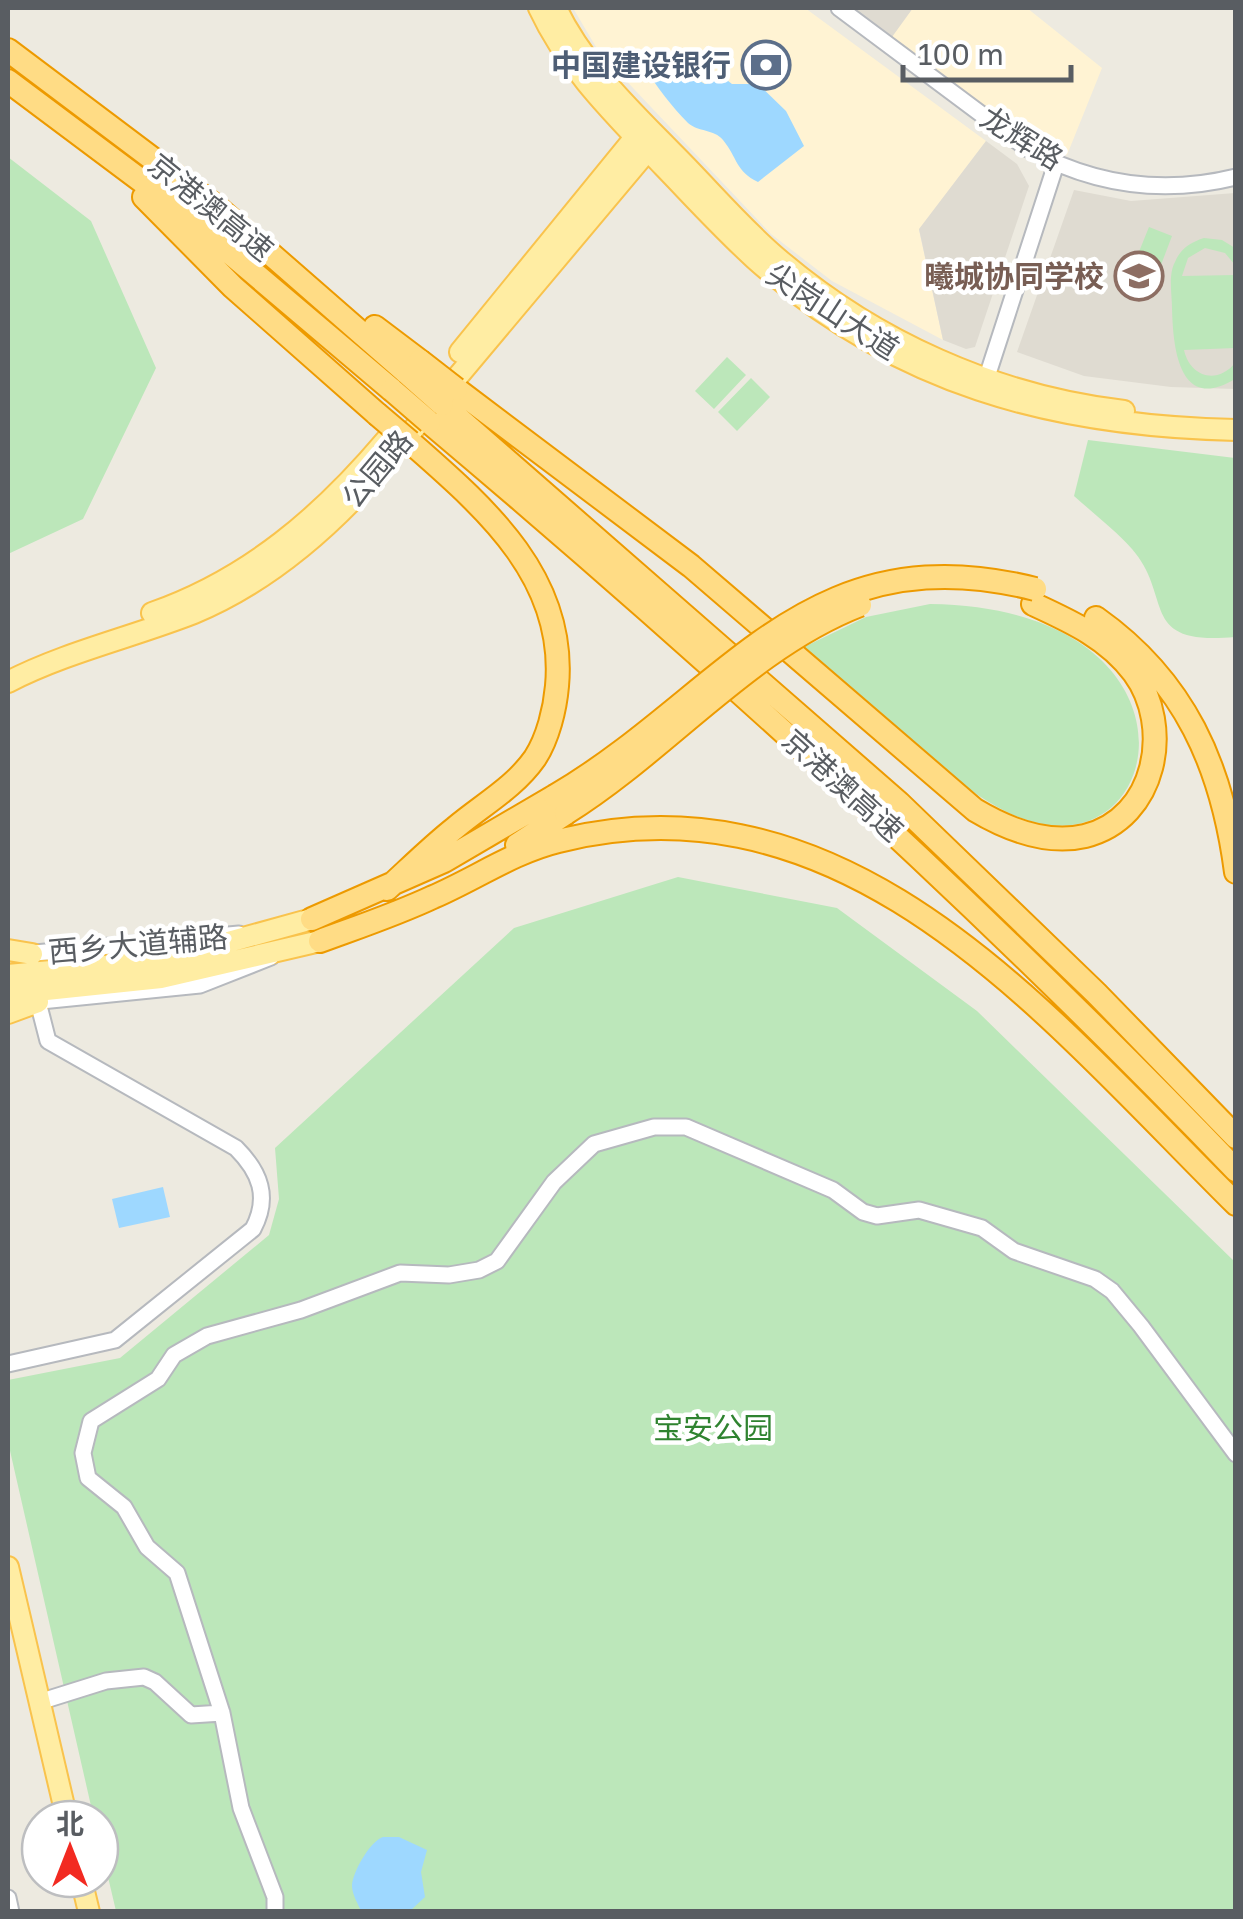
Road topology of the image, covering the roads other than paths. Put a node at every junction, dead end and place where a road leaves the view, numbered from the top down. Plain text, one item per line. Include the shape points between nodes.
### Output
1 (539, 8) edge
2 (556, 8) edge
3 (839, 8) edge
4 (8, 50) edge
5 (8, 82) edge
6 (606, 108) junction
7 (646, 137) junction
8 (89, 142) junction
9 (1056, 164) junction
10 (613, 177) junction
11 (1236, 177) edge
12 (677, 180) junction
13 (406, 375) junction
14 (984, 385) junction
15 (443, 405) junction
16 (1236, 416) edge
17 (1236, 430) edge
18 (1034, 597) junction
19 (8, 666) edge
20 (8, 682) edge
21 (561, 805) junction
22 (1236, 872) edge
23 (387, 889) junction
24 (433, 897) junction
25 (316, 930) junction
26 (274, 942) junction
27 (8, 953) edge
28 (32, 954) joint
29 (161, 970) junction
30 (8, 975) edge
31 (8, 994) edge
32 (38, 1002) junction
33 (8, 1004) edge
34 (8, 1013) edge
35 (1236, 1137) edge
36 (1236, 1170) edge
37 (1236, 1204) edge
38 (8, 1364) edge
39 (1236, 1454) edge
40 (8, 1576) edge
41 (8, 1626) edge
42 (39, 1702) junction
43 (222, 1713) junction
44 (48, 1799) edge
45 (62, 1799) edge
46 (8, 1898) edge
47 (11, 1912) edge
48 (274, 1912) edge

1 - 6 main road, 尖岗山大道 via 563,54
2 - 7 main road, 尖岗山大道
3 - 9 street, 龙辉路
4 - 13 highway, 京港澳高速 via 218,208
5 - 8 highway, 京港澳高速
6 - 7 main road, 尖岗山大道
6 - 10 main road via 615,136
7 - 10 main road, 公园路
7 - 12 main road, 尖岗山大道
7 - 14 main road, 尖岗山大道 via 821,293
8 - 13 highway, 京港澳高速
8 - 23 highway, bridge via 233,287 466,491 518,548 548,606 556,700 536,756 515,782
9 - 11 street, 龙辉路 via 1151,186
9 - 14 street
10 - 12 main road
10 - 19 main road, 公园路 via 382,446 278,547 202,594
10 - 20 main road, 公园路 via 364,487 297,552 209,606
12 - 14 main road, 尖岗山大道 via 756,260 816,307 885,350
13 - 15 highway, bridge
13 - 15 highway, bridge
14 - 16 main road, 尖岗山大道 via 1120,411
14 - 17 main road, 尖岗山大道 via 1088,420
15 - 18 highway via 691,566 975,810 1015,831 1083,837 1135,802 1153,761 1154,715 1146,691 1116,653
15 - 35 highway, 京港澳高速 via 899,803
15 - 36 highway, 京港澳高速 via 1076,1004
18 - 21 highway, bridge via 929,591 894,595 823,619 615,782
18 - 22 highway via 1097,619 1174,690 1208,754
21 - 23 highway
21 - 24 highway
23 - 25 highway
24 - 25 highway
24 - 37 highway via 526,852 596,834 687,827 802,852 882,888 953,936
25 - 26 main road
26 - 28 street, 西乡大道辅路 via 203,935
26 - 29 main road
26 - 32 street, 西乡大道辅路 via 257,966 200,985
27 - 28 main road
29 - 30 main road
29 - 31 main road
32 - 33 street, 西乡大道辅路
32 - 34 main road
32 - 38 street via 48,1041 236,1148 255,1166 262,1212 253,1229 115,1340
39 - 43 street via 1141,1326 1095,1279 1014,1251 982,1228 919,1210 863,1212 833,1190 710,1136 686,1127 654,1127 594,1144 574,1160 497,1260 449,1275 400,1274 207,1336 174,1355 158,1379 90,1421 83,1453 88,1478 124,1506 147,1547 177,1573
40 - 42 main road
41 - 44 main road
42 - 43 street via 126,1676 155,1682 191,1715
42 - 45 main road
43 - 48 street via 241,1808 275,1897
46 - 47 street

